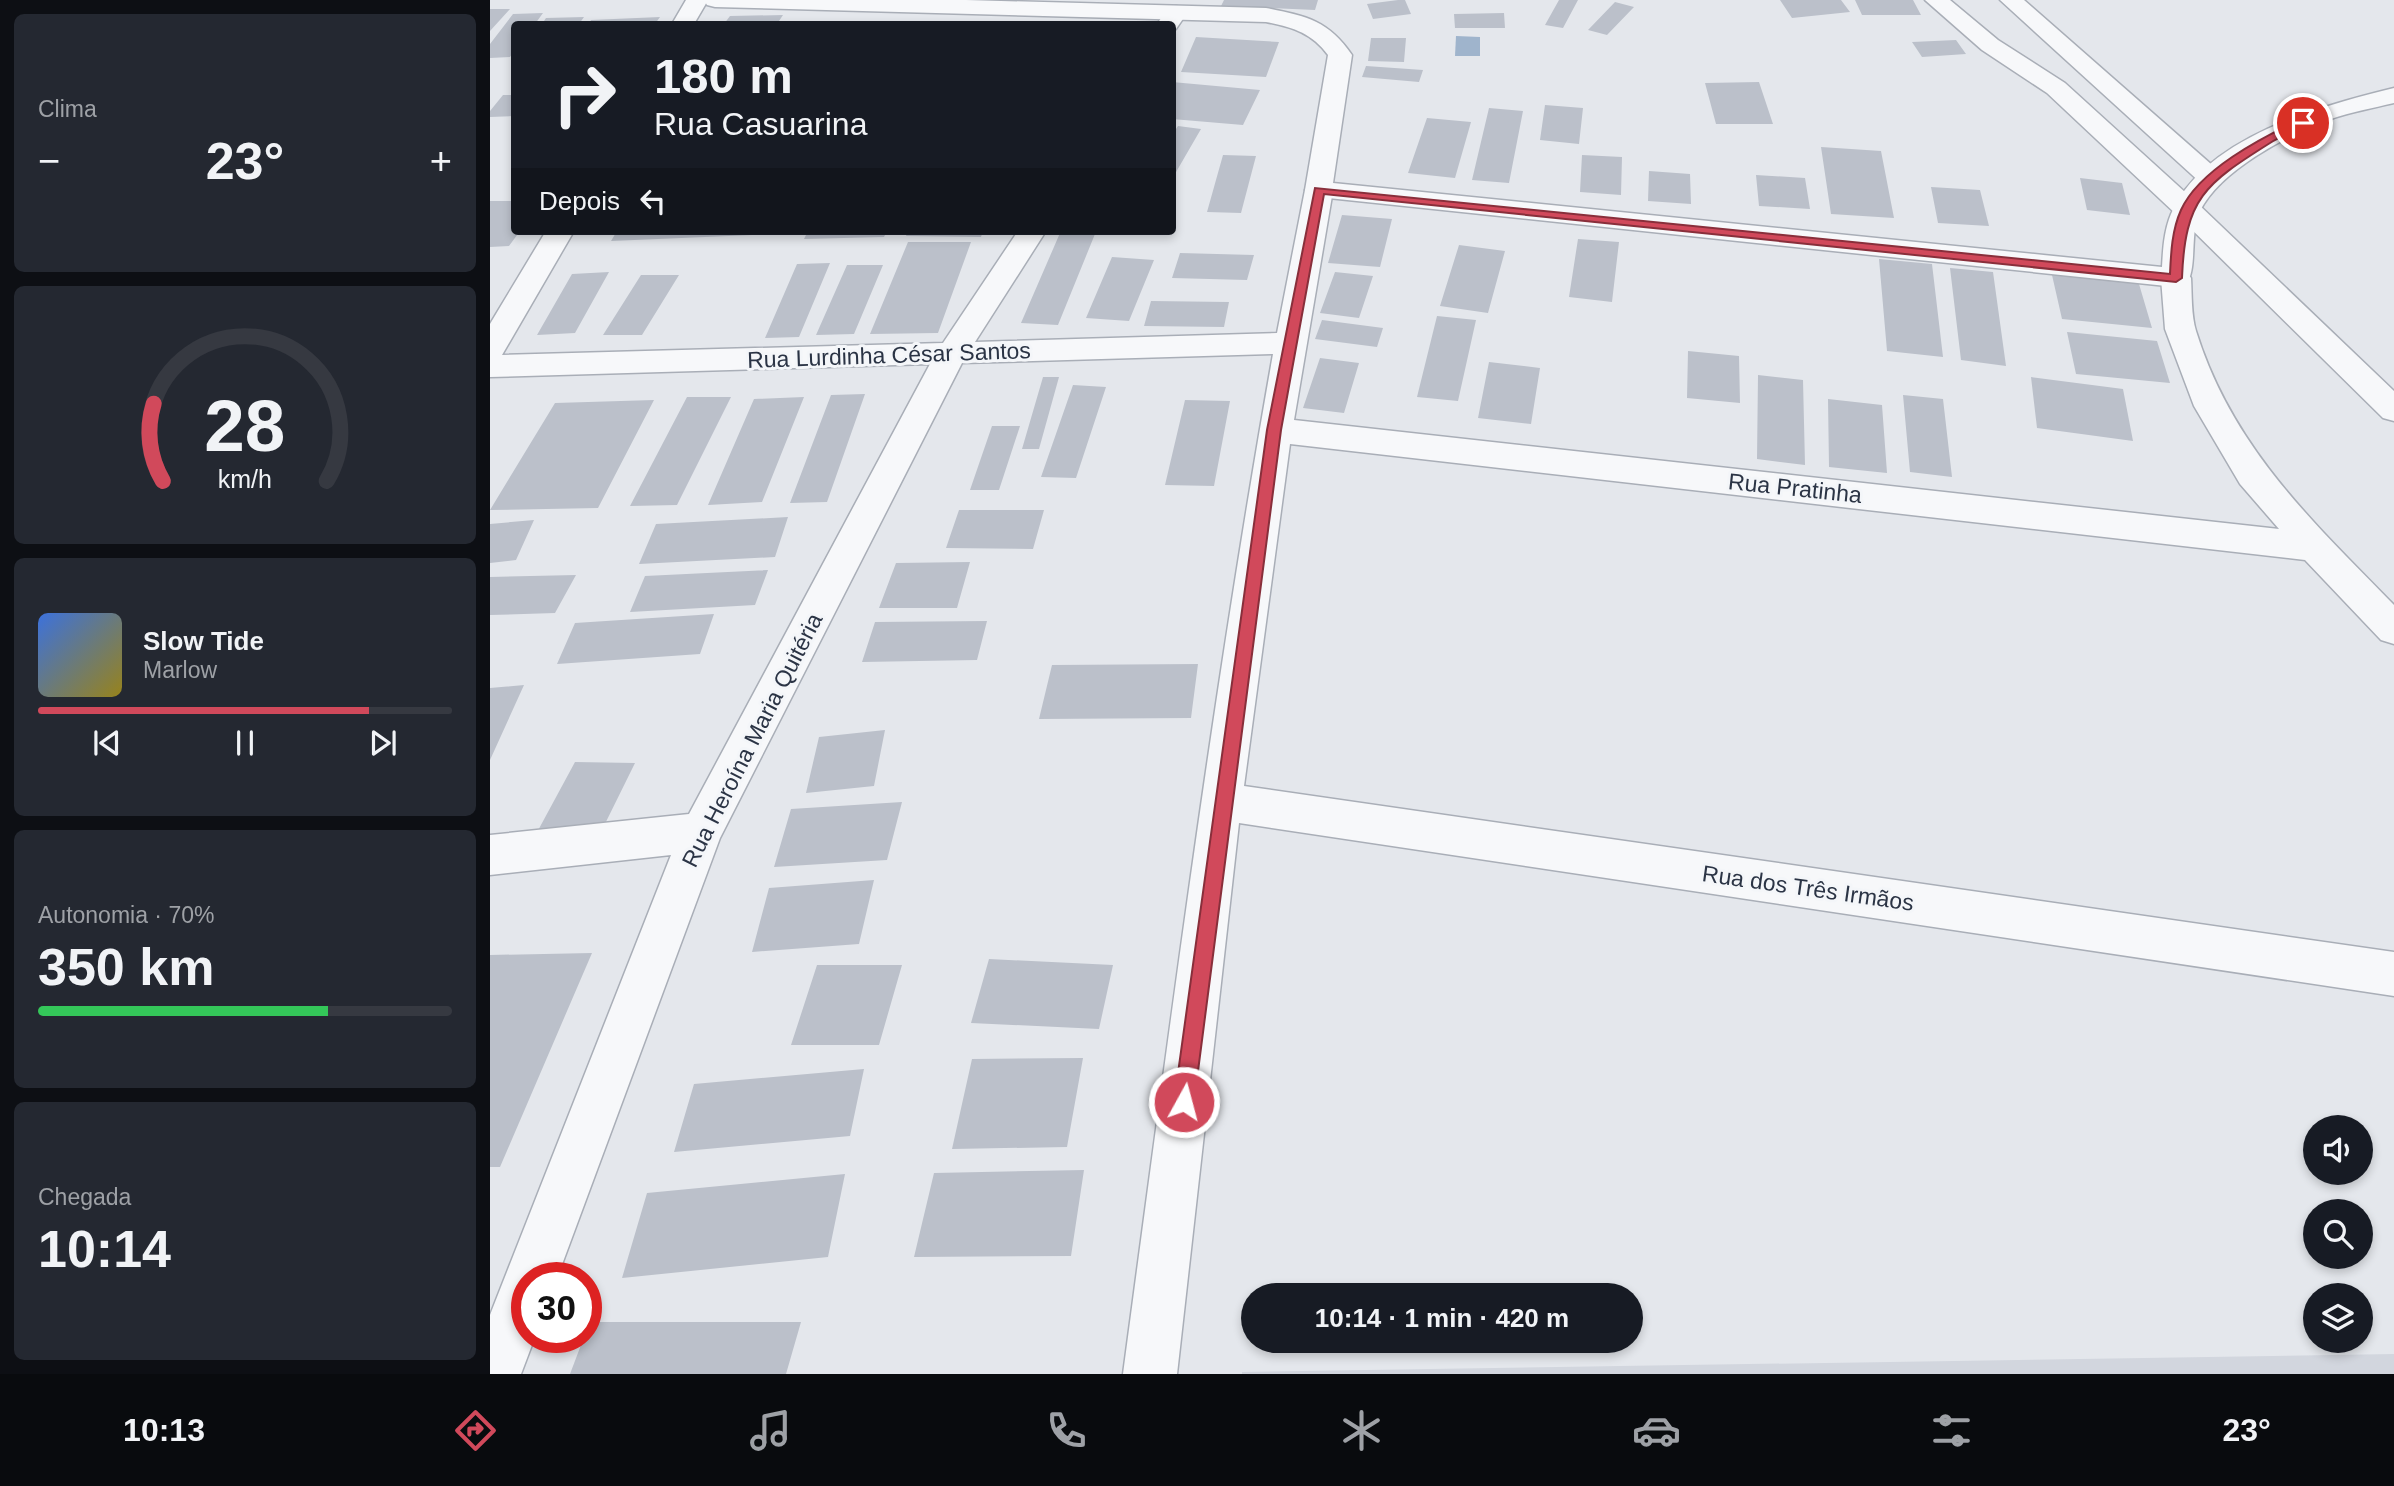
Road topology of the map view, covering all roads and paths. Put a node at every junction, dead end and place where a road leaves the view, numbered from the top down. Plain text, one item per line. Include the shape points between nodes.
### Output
1 (697, 0) edge
2 (716, 0) edge
3 (1936, 0) edge
4 (2011, 0) edge
5 (987, 4) edge
6 (1172, 19) edge
7 (685, 21) edge
8 (2394, 95) edge
9 (2211, 178) junction
10 (1319, 190) junction
11 (2187, 209) junction
12 (558, 235) edge
13 (1029, 235) edge
14 (2176, 278) junction
15 (1288, 343) junction
16 (490, 350) edge
17 (951, 354) junction
18 (490, 366) edge
19 (2394, 410) edge
20 (1274, 430) junction
21 (2315, 547) junction
22 (2394, 629) edge
23 (1223, 802) junction
24 (701, 832) junction
25 (490, 855) edge
26 (2394, 974) edge
27 (537, 1262) edge
28 (511, 1330) edge
29 (494, 1374) edge
30 (1150, 1374) edge

1 - 7 street
2 - 5 street
3 - 11 street via 1990,45 2056,88
4 - 9 street
5 - 6 street
6 - 10 street via 1266,15 1307,25 1328,36 1340,55
8 - 9 street via 2320,115 2269,139
9 - 11 street
10 - 14 street
10 - 15 street
11 - 14 street via 2178,243
11 - 19 street
12 - 16 street
13 - 17 street, Rua Heroína Maria Quitéria
14 - 21 street via 2180,329 2210,406 2252,475
15 - 17 street, Rua Lurdinha César Santos
15 - 20 street
17 - 18 street, Rua Lurdinha César Santos
17 - 24 street, Rua Heroína Maria Quitéria
20 - 21 street, Rua Pratinha
20 - 23 street
21 - 22 street
23 - 26 street, Rua dos Três Irmãos
23 - 30 street
24 - 25 street
24 - 27 street, Rua Heroína Maria Quitéria
28 - 29 street

